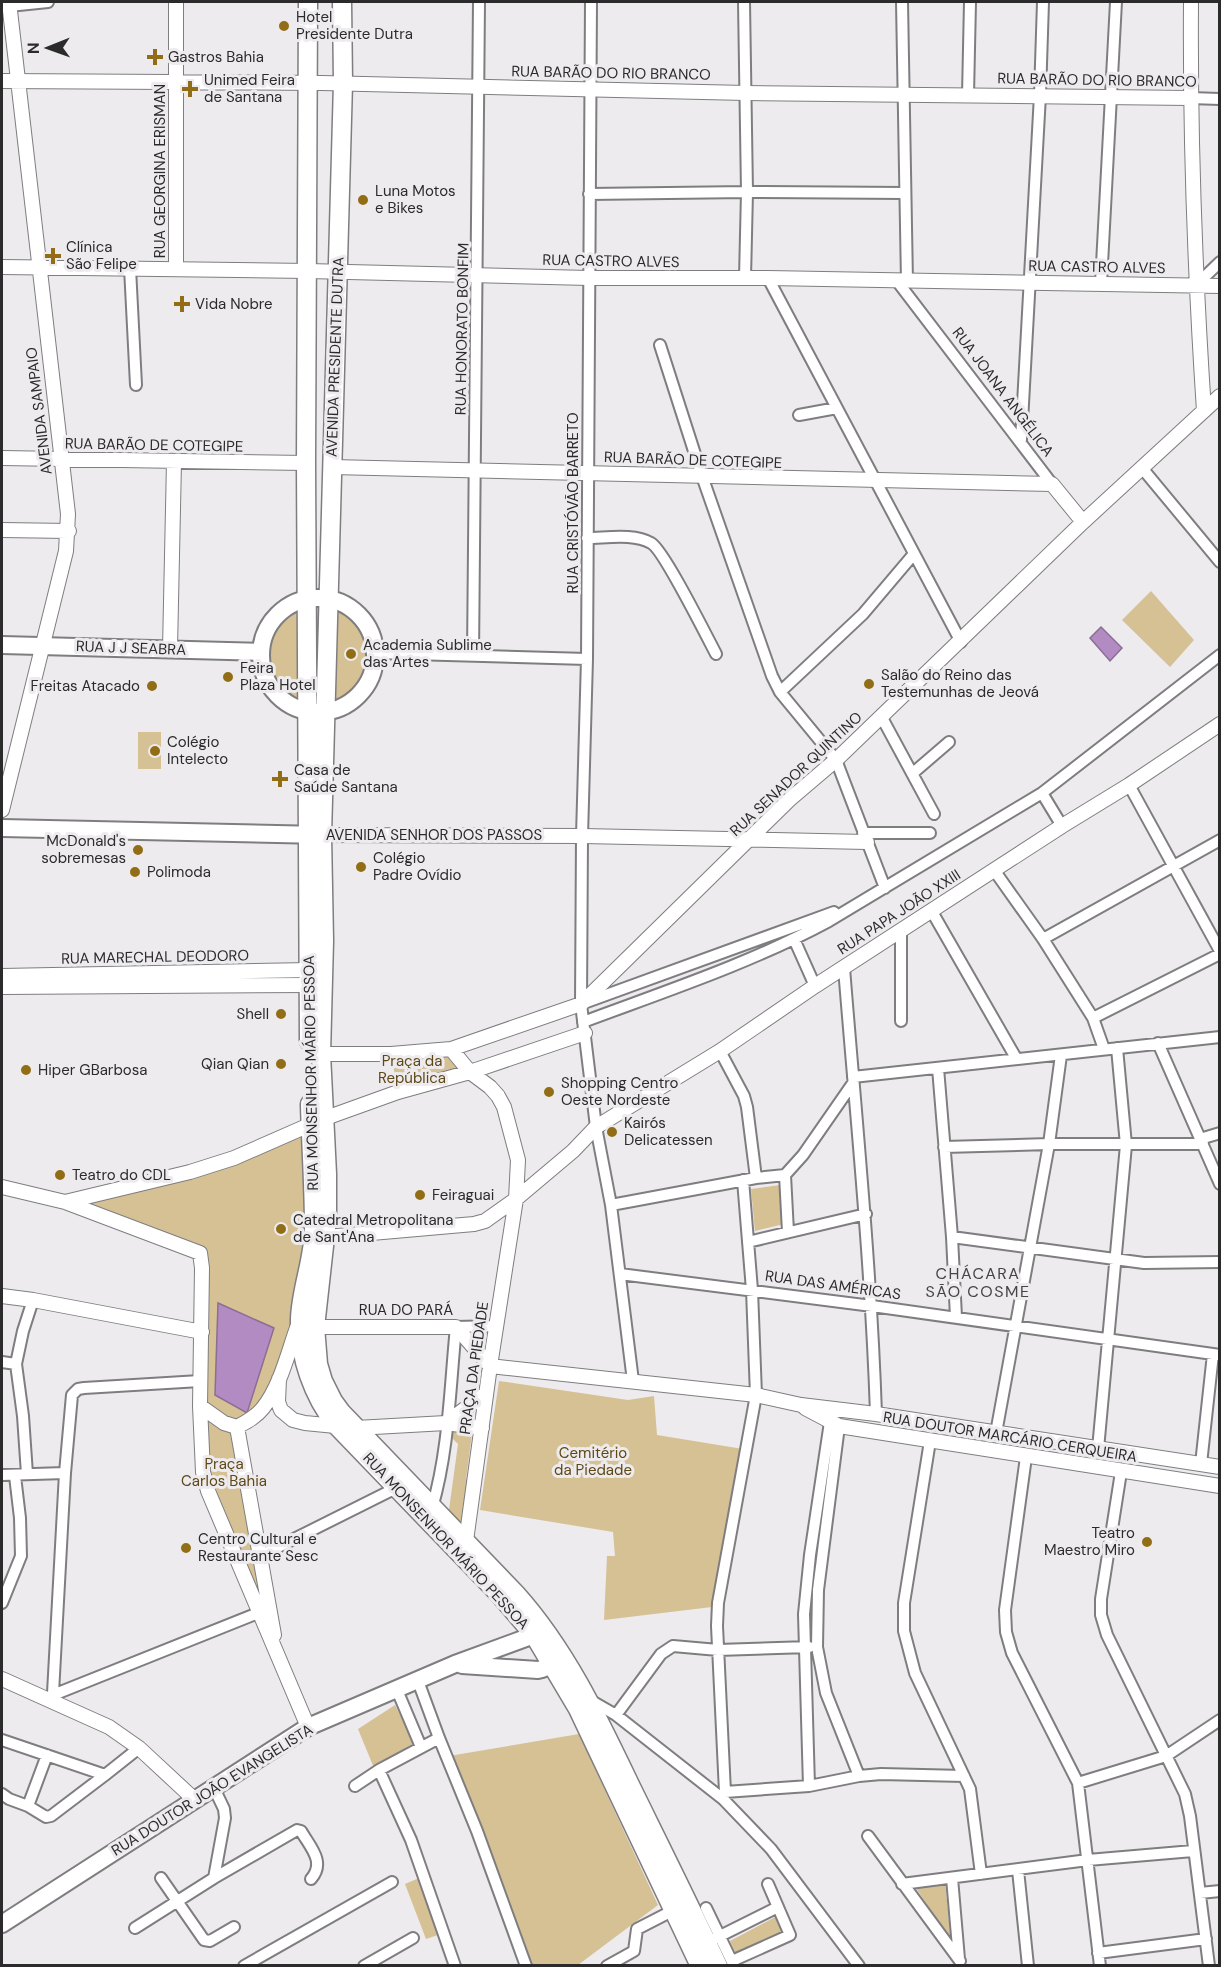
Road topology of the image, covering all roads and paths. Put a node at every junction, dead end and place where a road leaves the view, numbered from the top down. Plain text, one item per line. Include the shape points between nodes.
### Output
1 (48, 2) edge
2 (176, 2) edge
3 (308, 2) edge
4 (342, 2) edge
5 (479, 2) edge
6 (591, 2) edge
7 (744, 2) edge
8 (902, 2) edge
9 (970, 2) edge
10 (1043, 2) edge
11 (1116, 2) edge
12 (1191, 2) edge
13 (9, 4) edge
14 (2, 81) edge
15 (18, 82) junction
16 (176, 82) junction
17 (308, 83) junction
18 (342, 83) junction
19 (480, 87) junction
20 (590, 88) junction
21 (746, 93) junction
22 (904, 95) junction
23 (968, 95) junction
24 (1040, 95) junction
25 (1111, 98) junction
26 (1190, 98) junction
27 (1220, 99) edge
28 (747, 192) junction
29 (905, 193) junction
30 (589, 194) junction
31 (1220, 262) edge
32 (2, 267) edge
33 (39, 268) junction
34 (130, 268) junction
35 (176, 269) junction
36 (308, 271) junction
37 (338, 272) junction
38 (478, 275) junction
39 (589, 278) junction
40 (745, 278) junction
41 (768, 278) junction
42 (902, 281) junction
43 (1029, 282) junction
44 (1101, 283) junction
45 (1196, 285) junction
46 (1220, 286) edge
47 (660, 345) dead end
48 (136, 385) dead end
49 (1220, 396) edge
50 (837, 408) junction
51 (1204, 411) junction
52 (799, 415) dead end
53 (1021, 440) junction
54 (2, 458) edge
55 (62, 460) junction
56 (174, 462) junction
57 (306, 463) junction
58 (332, 467) junction
59 (1142, 468) junction
60 (475, 471) junction
61 (588, 474) junction
62 (702, 476) junction
63 (876, 481) junction
64 (1052, 484) junction
65 (1083, 522) junction
66 (2, 530) edge
67 (69, 531) junction
68 (587, 538) junction
69 (913, 555) junction
70 (1220, 562) edge
71 (308, 598) junction
72 (330, 598) junction
73 (961, 642) junction
74 (2, 645) edge
75 (42, 646) junction
76 (170, 649) junction
77 (261, 652) junction
78 (375, 653) junction
79 (716, 654) dead end
80 (1220, 655) edge
81 (473, 656) junction
82 (587, 658) junction
83 (780, 692) junction
84 (316, 712) junction
85 (881, 716) junction
86 (1220, 724) edge
87 (949, 742) dead end
88 (836, 760) junction
89 (913, 773) junction
90 (1129, 785) junction
91 (1042, 793) junction
92 (2, 810) edge
93 (934, 814) dead end
94 (1062, 826) junction
95 (2, 828) edge
96 (930, 833) dead end
97 (316, 835) junction
98 (582, 836) junction
99 (865, 838) junction
100 (1220, 840) edge
101 (749, 841) junction
102 (1173, 866) junction
103 (994, 870) junction
104 (885, 888) junction
105 (859, 903) junction
106 (931, 910) junction
107 (310, 922) junction
108 (901, 930) junction
109 (795, 939) junction
110 (1043, 939) junction
111 (1220, 953) edge
112 (844, 968) junction
113 (2, 976) edge
114 (309, 978) junction
115 (815, 986) junction
116 (2, 987) edge
117 (581, 1004) junction
118 (1093, 1018) junction
119 (901, 1021) dead end
120 (584, 1028) junction
121 (1220, 1037) edge
122 (1158, 1042) junction
123 (1117, 1048) junction
124 (451, 1049) junction
125 (1104, 1049) junction
126 (720, 1052) junction
127 (321, 1054) junction
128 (1061, 1055) junction
129 (1016, 1058) junction
130 (938, 1068) junction
131 (470, 1072) junction
132 (853, 1080) junction
133 (317, 1122) junction
134 (596, 1127) junction
135 (1220, 1133) edge
136 (1202, 1142) junction
137 (1049, 1144) junction
138 (1126, 1145) junction
139 (944, 1147) junction
140 (785, 1175) junction
141 (756, 1178) junction
142 (743, 1180) junction
143 (1220, 1184) edge
144 (2, 1187) edge
145 (516, 1199) junction
146 (65, 1202) junction
147 (611, 1205) junction
148 (866, 1214) junction
149 (788, 1232) junction
150 (952, 1236) junction
151 (326, 1237) junction
152 (748, 1242) junction
153 (1030, 1246) junction
154 (1117, 1258) junction
155 (1220, 1262) edge
156 (620, 1274) junction
157 (752, 1290) junction
158 (2, 1296) edge
159 (33, 1300) junction
160 (872, 1305) junction
161 (956, 1317) junction
162 (308, 1323) junction
163 (497, 1326) junction
164 (1016, 1326) junction
165 (456, 1327) junction
166 (202, 1332) junction
167 (1107, 1338) junction
168 (1216, 1354) edge
169 (2, 1362) edge
170 (16, 1364) junction
171 (490, 1366) junction
172 (279, 1379) junction
173 (200, 1381) junction
174 (633, 1381) junction
175 (486, 1393) junction
176 (756, 1395) junction
177 (801, 1405) junction
178 (200, 1406) junction
179 (876, 1413) junction
180 (446, 1423) junction
181 (835, 1424) junction
182 (230, 1425) junction
183 (336, 1425) junction
184 (356, 1428) junction
185 (482, 1428) junction
186 (996, 1433) junction
187 (201, 1438) junction
188 (930, 1441) junction
189 (1098, 1449) junction
190 (1026, 1457) junction
191 (1195, 1463) junction
192 (1218, 1467) edge
193 (1120, 1472) junction
194 (65, 1473) junction
195 (27, 1474) junction
196 (2, 1475) edge
197 (15, 1476) junction
198 (1186, 1481) junction
199 (1215, 1486) edge
200 (396, 1488) junction
201 (432, 1508) junction
202 (466, 1541) junction
203 (260, 1556) junction
204 (2, 1603) edge
205 (258, 1613) junction
206 (539, 1632) junction
207 (805, 1647) junction
208 (817, 1647) junction
209 (718, 1650) junction
210 (277, 1652) junction
211 (557, 1658) junction
212 (455, 1664) junction
213 (2, 1679) edge
214 (418, 1681) junction
215 (397, 1690) junction
216 (49, 1696) junction
217 (589, 1699) junction
218 (616, 1715) junction
219 (1220, 1720) edge
220 (308, 1727) junction
221 (439, 1738) junction
222 (2, 1740) edge
223 (421, 1747) junction
224 (139, 1748) junction
225 (47, 1755) junction
226 (1166, 1756) junction
227 (379, 1770) junction
228 (105, 1775) junction
229 (859, 1776) junction
230 (964, 1776) junction
231 (1078, 1783) junction
232 (355, 1786) dead end
233 (809, 1786) junction
234 (214, 1788) junction
235 (2, 1794) edge
236 (724, 1796) junction
237 (195, 1800) junction
238 (28, 1806) junction
239 (868, 1836) dead end
240 (1193, 1851) junction
241 (1088, 1860) junction
242 (1018, 1870) junction
243 (981, 1874) junction
244 (161, 1878) dead end
245 (214, 1878) junction
246 (952, 1878) junction
247 (311, 1879) dead end
248 (392, 1882) dead end
249 (768, 1884) dead end
250 (902, 1884) junction
251 (1220, 1891) edge
252 (1200, 1893) junction
253 (176, 1902) junction
254 (778, 1907) junction
255 (674, 1910) junction
256 (6, 1919) edge
257 (234, 1927) dead end
258 (135, 1928) dead end
259 (413, 1938) dead end
260 (1206, 1939) junction
261 (705, 1948) edge
262 (1098, 1953) junction
263 (960, 1963) edge
264 (728, 1964) edge
265 (244, 1965) edge
266 (364, 1965) edge
267 (455, 1965) edge
268 (526, 1965) edge
269 (606, 1965) edge
270 (859, 1965) edge
271 (1028, 1965) edge
272 (1100, 1965) edge
273 (1209, 1965) edge

1 - 13 street
2 - 16 street, RUA GEORGINA ERISMAN
3 - 17 highway, AVENIDA PRESIDENTE DUTRA
4 - 18 highway, AVENIDA PRESIDENTE DUTRA
5 - 19 street, RUA HONORATO BONFIM
6 - 20 street, RUA CRISTÓVÃO BARRETO
7 - 21 street
8 - 22 street
9 - 23 street
10 - 24 street
11 - 25 street
12 - 26 street
13 - 15 street, AVENIDA SAMPAIO
14 - 15 street, RUA BARÃO DO RIO BRANCO
15 - 16 street, RUA BARÃO DO RIO BRANCO
15 - 33 street, AVENIDA SAMPAIO
16 - 17 street, RUA BARÃO DO RIO BRANCO
16 - 35 street, RUA GEORGINA ERISMAN
17 - 18 street, RUA BARÃO DO RIO BRANCO
17 - 36 highway, AVENIDA PRESIDENTE DUTRA
18 - 19 street, RUA BARÃO DO RIO BRANCO
18 - 37 highway, AVENIDA PRESIDENTE DUTRA
19 - 20 street, RUA BARÃO DO RIO BRANCO
19 - 38 street, RUA HONORATO BONFIM
20 - 21 street, RUA BARÃO DO RIO BRANCO
20 - 30 street, RUA CRISTÓVÃO BARRETO
21 - 22 street, RUA BARÃO DO RIO BRANCO
21 - 28 street
22 - 23 street, RUA BARÃO DO RIO BRANCO
22 - 29 street
23 - 24 street, RUA BARÃO DO RIO BRANCO
24 - 25 street, RUA BARÃO DO RIO BRANCO
24 - 43 street
25 - 26 street, RUA BARÃO DO RIO BRANCO
25 - 44 street
26 - 27 street, RUA BARÃO DO RIO BRANCO
26 - 45 street
28 - 29 street
28 - 30 street
28 - 40 street
29 - 42 street
30 - 39 street, RUA CRISTÓVÃO BARRETO
31 - 45 street
32 - 33 street, RUA CASTRO ALVES
33 - 34 street, RUA CASTRO ALVES
33 - 55 street, AVENIDA SAMPAIO
34 - 35 street, RUA CASTRO ALVES
34 - 48 street
35 - 36 street, RUA CASTRO ALVES
36 - 37 street, RUA CASTRO ALVES
36 - 57 highway, AVENIDA PRESIDENTE DUTRA
37 - 38 street, RUA CASTRO ALVES
37 - 58 highway, AVENIDA PRESIDENTE DUTRA
38 - 39 street, RUA CASTRO ALVES
38 - 60 street, RUA HONORATO BONFIM
39 - 40 street, RUA CASTRO ALVES
39 - 61 street, RUA CRISTÓVÃO BARRETO
40 - 41 street, RUA CASTRO ALVES
41 - 42 street, RUA CASTRO ALVES
41 - 50 street
42 - 43 street, RUA CASTRO ALVES
42 - 53 street, RUA JOANA ANGÉLICA
43 - 44 street, RUA CASTRO ALVES
43 - 53 street
44 - 45 street, RUA CASTRO ALVES
45 - 46 street, RUA CASTRO ALVES
45 - 51 street
47 - 62 street
49 - 51 street, RUA SENADOR QUINTINO
50 - 52 street
50 - 63 street
51 - 59 street, RUA SENADOR QUINTINO
53 - 64 street, RUA JOANA ANGÉLICA
54 - 55 street, RUA BARÃO DE COTEGIPE
55 - 56 street, RUA BARÃO DE COTEGIPE
55 - 67 street, AVENIDA SAMPAIO
56 - 57 street, RUA BARÃO DE COTEGIPE
56 - 76 street
57 - 71 highway, AVENIDA PRESIDENTE DUTRA
58 - 60 street, RUA BARÃO DE COTEGIPE
58 - 72 highway, AVENIDA PRESIDENTE DUTRA
59 - 65 street, RUA SENADOR QUINTINO
59 - 70 street
60 - 61 street, RUA BARÃO DE COTEGIPE
60 - 81 street, RUA HONORATO BONFIM
61 - 62 street, RUA BARÃO DE COTEGIPE
61 - 68 street, RUA CRISTÓVÃO BARRETO
62 - 63 street, RUA BARÃO DE COTEGIPE
62 - 83 street
63 - 64 street, RUA BARÃO DE COTEGIPE
63 - 69 street
64 - 65 street, RUA JOANA ANGÉLICA
65 - 73 street, RUA SENADOR QUINTINO
66 - 67 street
67 - 75 street, AVENIDA SAMPAIO
68 - 79 street via 638,539 654,544
68 - 82 street, RUA CRISTÓVÃO BARRETO
69 - 73 street
69 - 83 street via 863,614
71 - 72 main road
71 - 77 main road via 278,614 263,638
71 - 84 highway, AVENIDA PRESIDENTE DUTRA
72 - 78 main road via 346,604 364,621 372,635
72 - 84 highway, AVENIDA PRESIDENTE DUTRA
73 - 85 street, RUA SENADOR QUINTINO
74 - 75 main road, RUA J J SEABRA
75 - 76 main road, RUA J J SEABRA
75 - 92 street, AVENIDA SAMPAIO
76 - 77 main road, RUA J J SEABRA
77 - 84 main road via 264,674 275,693 294,707
78 - 81 street
78 - 84 main road via 374,667 364,690 344,706
80 - 91 street
81 - 82 street
82 - 98 street, RUA CRISTÓVÃO BARRETO
83 - 88 street
84 - 97 highway, RUA MONSENHOR MÁRIO PESSOA
85 - 88 street, RUA SENADOR QUINTINO
85 - 89 street
86 - 90 street, RUA PAPA JOÃO XXIII
87 - 89 street
88 - 99 street
88 - 101 street, RUA SENADOR QUINTINO
89 - 93 street
90 - 94 street, RUA PAPA JOÃO XXIII
90 - 102 street
91 - 94 street
91 - 104 street
94 - 103 street, RUA PAPA JOÃO XXIII
95 - 97 main road, AVENIDA SENHOR DOS PASSOS
96 - 99 street
97 - 98 street, AVENIDA SENHOR DOS PASSOS
97 - 107 highway, RUA MONSENHOR MÁRIO PESSOA
97 - 127 highway, RUA MONSENHOR MÁRIO PESSOA via 324,941
98 - 101 street, AVENIDA SENHOR DOS PASSOS
98 - 117 street, RUA CRISTÓVÃO BARRETO
99 - 101 street, AVENIDA SENHOR DOS PASSOS
99 - 104 street
100 - 102 street
101 - 117 street, RUA SENADOR QUINTINO
102 - 110 street
102 - 111 street
103 - 106 street, RUA PAPA JOÃO XXIII
103 - 110 street
104 - 105 street
105 - 109 street
105 - 117 street
106 - 108 street, RUA PAPA JOÃO XXIII
106 - 129 street
107 - 114 highway, RUA MONSENHOR MÁRIO PESSOA
107 - 127 highway via 315,942 315,1032
108 - 112 street, RUA PAPA JOÃO XXIII
108 - 119 street
109 - 115 street
109 - 120 street
110 - 118 street
111 - 118 street
112 - 115 street, RUA PAPA JOÃO XXIII
112 - 132 street
113 - 114 street, RUA MARECHAL DEODORO
114 - 116 street, RUA MARECHAL DEODORO
114 - 133 highway, RUA MONSENHOR MÁRIO PESSOA
115 - 126 street, RUA PAPA JOÃO XXIII
117 - 120 street, RUA CRISTÓVÃO BARRETO
117 - 124 street
118 - 125 street
120 - 131 street
120 - 134 street, RUA CRISTÓVÃO BARRETO
121 - 122 street
122 - 123 street
122 - 136 street
123 - 125 street
123 - 138 street
124 - 127 street
124 - 131 street, PRAÇA DA PIEDADE
125 - 128 street
126 - 134 street, RUA PAPA JOÃO XXIII
126 - 141 street via 744,1096
127 - 133 highway, RUA MONSENHOR MÁRIO PESSOA
128 - 129 street
128 - 137 street
129 - 130 street
130 - 132 street
130 - 139 street
131 - 133 street via 398,1092
131 - 145 street, PRAÇA DA PIEDADE via 490,1087 504,1107 517,1155
132 - 140 street
132 - 148 street
133 - 146 street via 234,1158 190,1172
133 - 151 highway, RUA MONSENHOR MÁRIO PESSOA via 327,1174
133 - 162 highway, RUA MONSENHOR MÁRIO PESSOA
134 - 145 street, RUA PAPA JOÃO XXIII
134 - 147 street, RUA CRISTÓVÃO BARRETO
135 - 136 street
136 - 138 street
136 - 143 street
137 - 138 street
137 - 139 street
137 - 153 street
138 - 154 street
139 - 150 street
140 - 141 street
140 - 149 street
141 - 142 street
142 - 147 street
142 - 152 street
144 - 146 street
145 - 151 street, RUA PAPA JOÃO XXIII via 479,1224
145 - 163 street, PRAÇA DA PIEDADE
146 - 166 street via 197,1251 202,1263
147 - 156 street, RUA CRISTÓVÃO BARRETO
148 - 149 street
148 - 160 street
149 - 152 street
150 - 153 street
150 - 161 street
151 - 162 highway, RUA MONSENHOR MÁRIO PESSOA
152 - 157 street
153 - 154 street
153 - 164 street
154 - 155 street via 1155,1264
154 - 167 street
156 - 157 street, RUA DAS AMÉRICAS
156 - 174 street, RUA CRISTÓVÃO BARRETO
157 - 160 street, RUA DAS AMÉRICAS
157 - 176 street
158 - 159 street
159 - 166 street
159 - 170 street
160 - 161 street, RUA DAS AMÉRICAS
160 - 179 street
161 - 164 street, RUA DAS AMÉRICAS
162 - 165 street, RUA DO PARÁ
162 - 172 street
162 - 183 highway, RUA MONSENHOR MÁRIO PESSOA via 308,1374
162 - 184 highway, RUA MONSENHOR MÁRIO PESSOA via 327,1392
163 - 165 street, RUA DO PARÁ
163 - 171 street, PRAÇA DA PIEDADE
164 - 167 street, RUA DAS AMÉRICAS
164 - 186 street
165 - 171 street
165 - 180 street, PRAÇA DA PIEDADE
166 - 173 street
167 - 168 street, RUA DAS AMÉRICAS
167 - 189 street
168 - 191 street
169 - 170 street
170 - 195 street
171 - 174 street, RUA DOUTOR MARCÁRIO CERQUEIRA
171 - 175 street, PRAÇA DA PIEDADE
172 - 182 street via 263,1409 249,1420
172 - 183 street via 278,1402 293,1420
173 - 178 street
173 - 194 street via 78,1389 70,1402
174 - 176 street, RUA DOUTOR MARCÁRIO CERQUEIRA
175 - 180 street
175 - 185 street, PRAÇA DA PIEDADE
176 - 177 street, RUA DOUTOR MARCÁRIO CERQUEIRA
176 - 209 street via 718,1603
177 - 179 street, RUA DOUTOR MARCÁRIO CERQUEIRA
177 - 181 street, RUA DOUTOR MARCÁRIO CERQUEIRA
178 - 182 street
178 - 187 street
179 - 186 street, RUA DOUTOR MARCÁRIO CERQUEIRA
180 - 184 street
180 - 185 street
180 - 201 street, PRAÇA DA PIEDADE
181 - 188 street, RUA DOUTOR MARCÁRIO CERQUEIRA
181 - 207 street via 806,1587
181 - 208 street via 818,1590
182 - 187 street
182 - 203 street
183 - 184 street
183 - 200 highway, RUA MONSENHOR MÁRIO PESSOA
184 - 201 highway, RUA MONSENHOR MÁRIO PESSOA
185 - 202 street, PRAÇA DA PIEDADE
186 - 189 street, RUA DOUTOR MARCÁRIO CERQUEIRA
187 - 205 street via 202,1472 208,1491
188 - 190 street, RUA DOUTOR MARCÁRIO CERQUEIRA
188 - 230 street via 904,1603 904,1631 915,1673
189 - 191 street, RUA DOUTOR MARCÁRIO CERQUEIRA
190 - 193 street, RUA DOUTOR MARCÁRIO CERQUEIRA
190 - 231 street via 1005,1610 1006,1632 1012,1653
191 - 192 street, RUA DOUTOR MARCÁRIO CERQUEIRA
191 - 198 street via 1191,1478
192 - 199 street via 1211,1475
193 - 198 street, RUA DOUTOR MARCÁRIO CERQUEIRA
193 - 226 street via 1101,1615
194 - 195 street
194 - 216 street
195 - 197 street
196 - 197 street
197 - 204 street via 21,1556
198 - 199 street, RUA DOUTOR MARCÁRIO CERQUEIRA
200 - 203 street
200 - 206 highway, RUA MONSENHOR MÁRIO PESSOA
201 - 202 highway, RUA MONSENHOR MÁRIO PESSOA
202 - 206 highway, RUA MONSENHOR MÁRIO PESSOA via 516,1594
203 - 210 street
205 - 210 street
205 - 216 street
206 - 211 highway, RUA MONSENHOR MÁRIO PESSOA
206 - 212 main road, RUA DOUTOR JOÃO EVANGELISTA
207 - 208 street
207 - 209 street
207 - 233 street
208 - 229 street via 826,1693
209 - 218 street via 679,1646 666,1649
209 - 236 street
210 - 220 street
211 - 212 main road via 538,1670
211 - 217 highway
211 - 255 highway
212 - 214 main road, RUA DOUTOR JOÃO EVANGELISTA
213 - 216 street
214 - 215 main road, RUA DOUTOR JOÃO EVANGELISTA
214 - 221 street
215 - 220 main road, RUA DOUTOR JOÃO EVANGELISTA
215 - 223 street
216 - 224 street via 109,1727
217 - 218 street
217 - 261 highway via 699,1911
218 - 236 street
219 - 226 street
220 - 234 main road, RUA DOUTOR JOÃO EVANGELISTA
221 - 223 street
221 - 268 street
222 - 225 street
223 - 227 street
224 - 228 street
224 - 237 street
225 - 228 street
225 - 238 street
226 - 231 street
226 - 240 street via 1185,1794
227 - 232 street
227 - 267 street via 411,1840
228 - 238 street via 50,1816
229 - 230 street
229 - 233 street
230 - 243 street via 971,1794
231 - 241 street
233 - 236 street
234 - 237 main road, RUA DOUTOR JOÃO EVANGELISTA
234 - 245 street via 225,1818
235 - 238 street
236 - 270 street via 771,1849
237 - 256 main road, RUA DOUTOR JOÃO EVANGELISTA
239 - 250 street
240 - 241 street
240 - 252 street
241 - 242 street
241 - 262 street
242 - 243 street
242 - 271 street
243 - 246 street
244 - 253 street
245 - 247 street via 298,1829 318,1862
245 - 253 street
246 - 250 street
246 - 263 street
248 - 265 street
249 - 254 street
250 - 263 street
251 - 252 street
252 - 260 street
253 - 257 street via 204,1940 210,1941
253 - 258 street
254 - 261 street
254 - 264 street via 789,1936
255 - 261 highway
255 - 269 street via 638,1929 634,1951
259 - 266 street
260 - 262 street
260 - 273 street
261 - 264 highway
262 - 272 street

